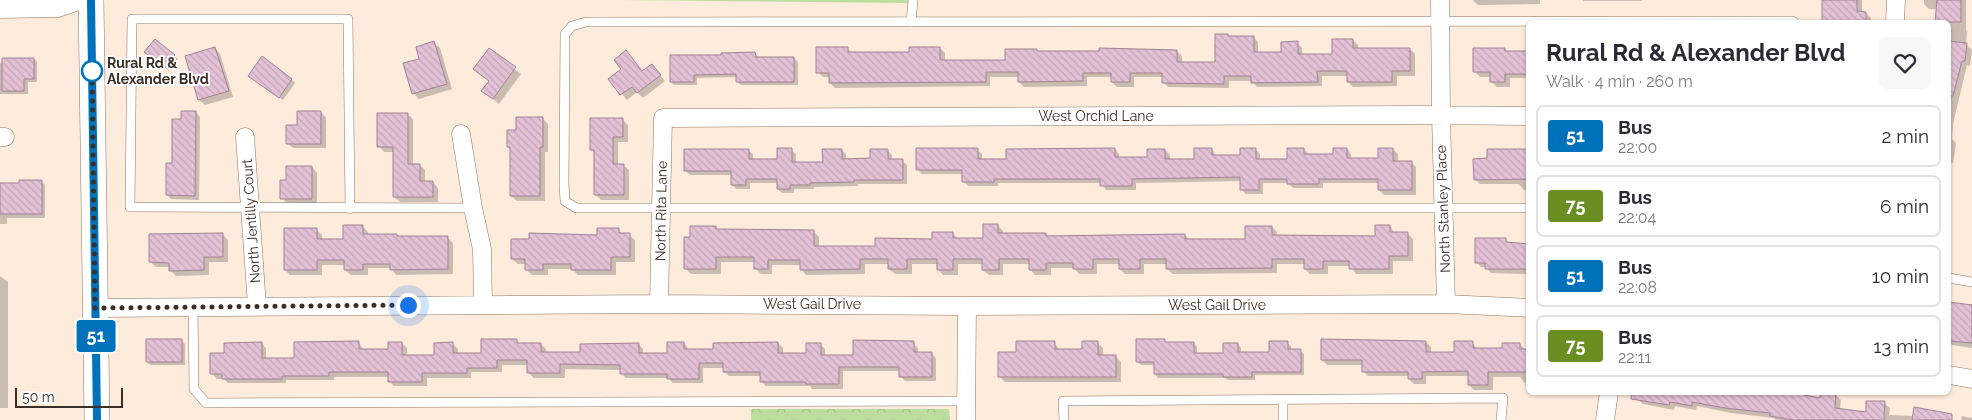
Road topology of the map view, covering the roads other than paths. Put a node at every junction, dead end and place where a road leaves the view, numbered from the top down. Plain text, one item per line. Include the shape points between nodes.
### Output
1 (81, 0) edge
2 (91, 0) edge
3 (912, 0) edge
4 (1440, 0) edge
5 (1896, 0) edge
6 (0, 9) edge
7 (1895, 20) edge
8 (1440, 21) junction
9 (1526, 21) edge
10 (911, 22) junction
11 (1441, 115) junction
12 (1526, 116) edge
13 (663, 118) joint
14 (461, 134) dead end
15 (245, 137) dead end
16 (1443, 207) junction
17 (250, 208) junction
18 (350, 208) junction
19 (473, 208) junction
20 (661, 208) junction
21 (1526, 208) edge
22 (1951, 278) edge
23 (1972, 282) edge
24 (659, 304) junction
25 (1446, 304) junction
26 (483, 305) junction
27 (193, 306) junction
28 (257, 306) junction
29 (966, 306) junction
30 (95, 308) junction
31 (1526, 308) edge
32 (1951, 375) edge
33 (1972, 379) edge
34 (1609, 395) edge
35 (1283, 400) junction
36 (965, 401) junction
37 (97, 420) edge
38 (966, 420) edge
39 (1064, 420) edge
40 (1283, 420) edge
41 (1501, 420) edge
42 (1605, 420) edge

1 - 6 street via 58,8
2 - 30 main road
3 - 10 lane
4 - 8 street, North Stanley Place
5 - 7 street
8 - 9 lane
8 - 10 lane
8 - 11 street, North Stanley Place
10 - 20 lane via 586,22 572,26 565,34 565,201 576,208
11 - 12 street, West Orchid Lane
11 - 13 street, West Orchid Lane
11 - 16 street, North Stanley Place
13 - 20 street, North Rita Lane
14 - 19 street
15 - 17 street, North Jentilly Court
16 - 20 lane
16 - 21 lane
16 - 25 street, North Stanley Place
17 - 18 lane
17 - 18 lane via 130,207 132,19 348,19
17 - 28 street, North Jentilly Court
18 - 19 lane
19 - 26 street via 482,250
20 - 24 street, North Rita Lane
22 - 23 lane
24 - 26 street, West Gail Drive
24 - 29 street, West Gail Drive
25 - 29 street, West Gail Drive
25 - 31 street, West Gail Drive
26 - 28 street, West Gail Drive
27 - 28 street, West Gail Drive
27 - 30 street, West Gail Drive
27 - 36 lane via 194,389 206,403
29 - 36 street
30 - 37 main road
32 - 33 street
34 - 42 street
35 - 39 lane via 1064,401
35 - 40 lane
35 - 41 lane via 1503,398
36 - 38 street

